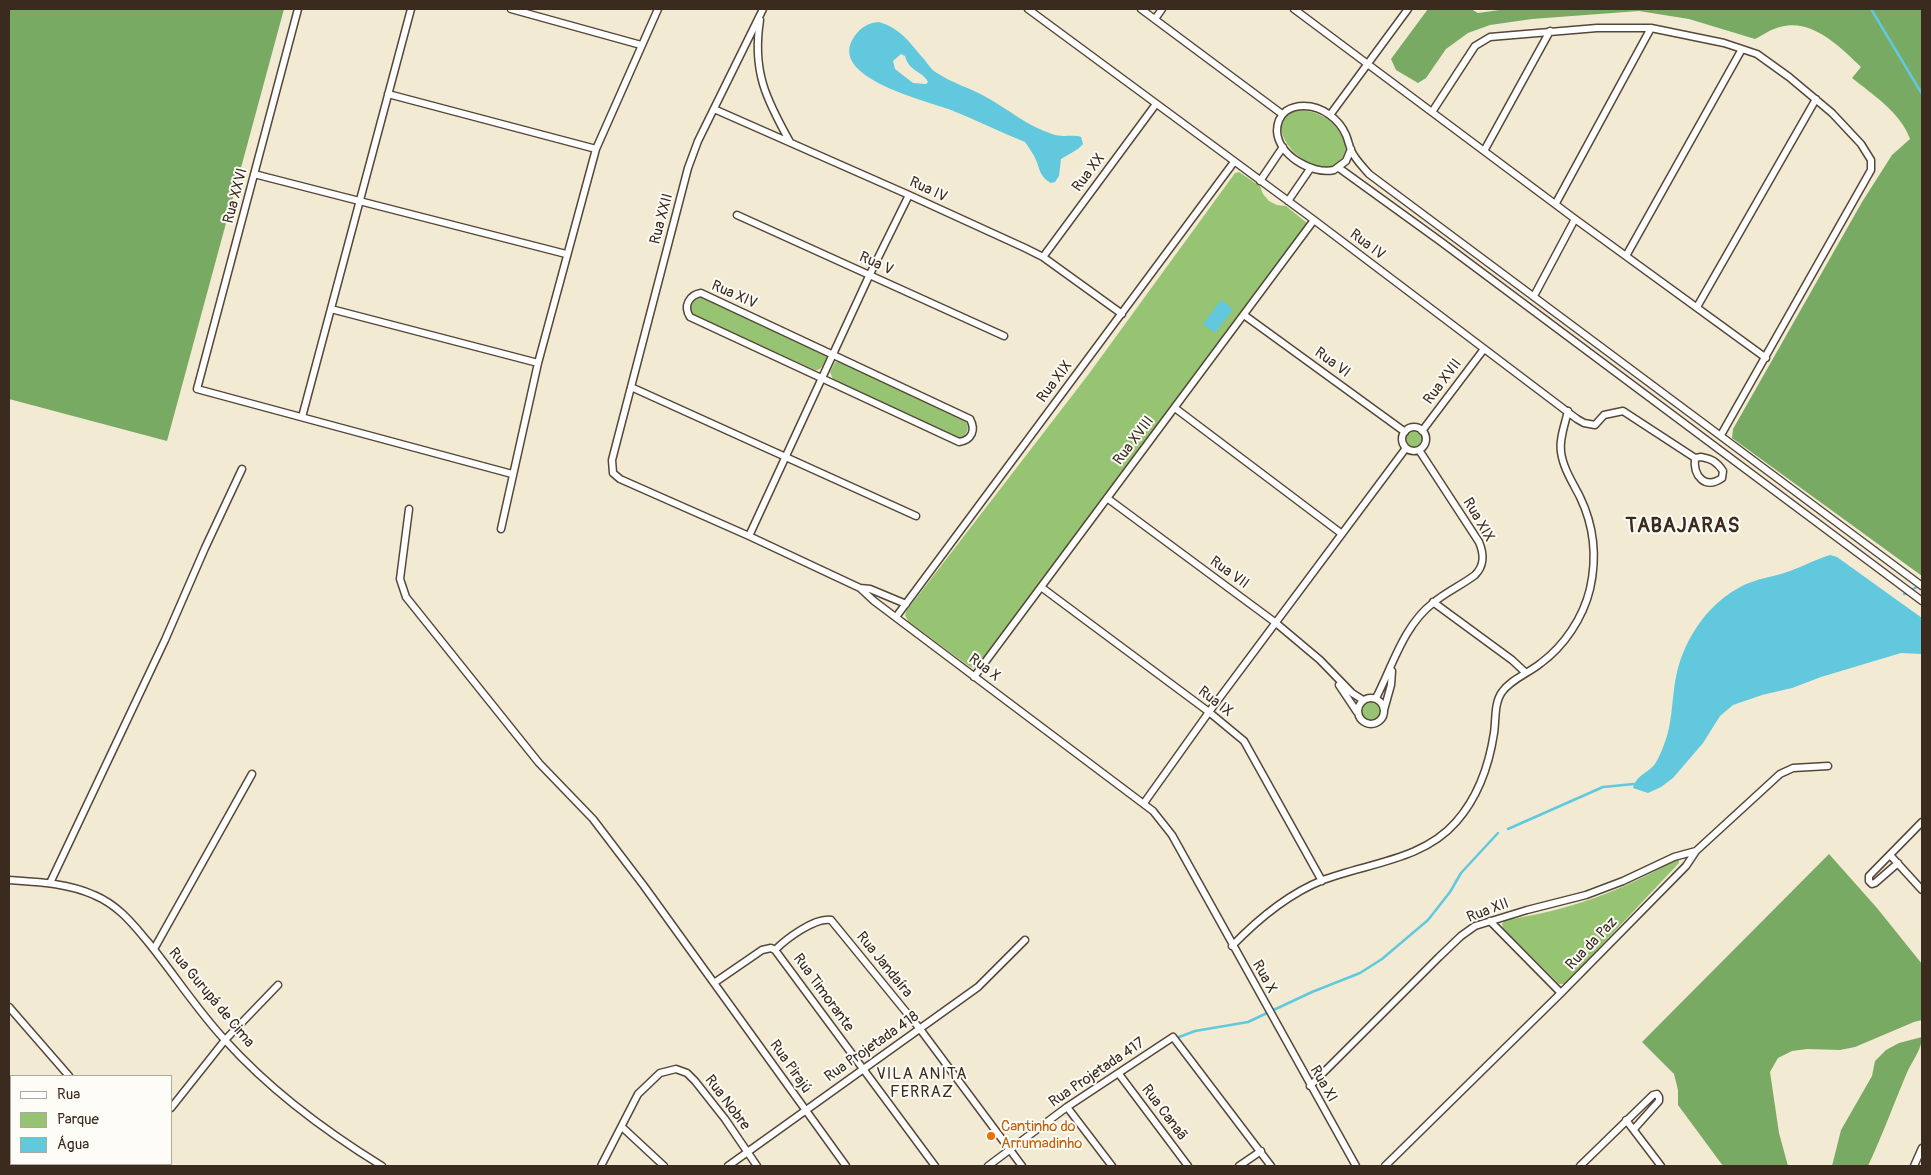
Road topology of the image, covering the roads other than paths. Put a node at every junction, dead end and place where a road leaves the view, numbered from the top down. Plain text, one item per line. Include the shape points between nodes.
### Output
1 (298, 9) edge
2 (411, 9) edge
3 (511, 9) edge
4 (658, 9) edge
5 (1028, 9) edge
6 (1140, 9) edge
7 (1162, 9) edge
8 (1294, 9) edge
9 (1408, 9) edge
10 (762, 11) edge
11 (1154, 19) junction
12 (1651, 28) junction
13 (1550, 31) junction
14 (641, 45) junction
15 (1742, 49) junction
16 (1367, 64) junction
17 (388, 94) junction
18 (1816, 99) junction
19 (1156, 104) junction
20 (714, 109) junction
21 (1432, 112) junction
22 (1282, 114) junction
23 (1330, 115) junction
24 (790, 142) junction
25 (1283, 147) junction
26 (596, 149) junction
27 (1350, 150) junction
28 (1484, 151) junction
29 (1234, 162) junction
30 (1339, 168) junction
31 (1310, 169) junction
32 (254, 174) junction
33 (1260, 181) junction
34 (909, 195) junction
35 (360, 200) junction
36 (1288, 201) junction
37 (1556, 203) junction
38 (737, 215) dead end
39 (1575, 219) junction
40 (1314, 220) junction
41 (566, 254) junction
42 (1626, 256) junction
43 (1043, 257) junction
44 (870, 274) junction
45 (1534, 296) junction
46 (1696, 307) junction
47 (331, 309) junction
48 (1122, 314) junction
49 (1244, 314) junction
50 (1004, 336) dead end
51 (1484, 349) junction
52 (832, 354) junction
53 (1766, 358) junction
54 (538, 363) junction
55 (821, 378) junction
56 (631, 387) junction
57 (1175, 408) junction
58 (1568, 411) junction
59 (302, 417) junction
60 (1422, 430) junction
61 (1714, 430) junction
62 (1405, 432) junction
63 (1722, 435) junction
64 (1706, 440) junction
65 (616, 446) joint
66 (1406, 448) junction
67 (1419, 450) junction
68 (1742, 451) junction
69 (786, 457) junction
70 (1695, 458) junction
71 (1735, 461) junction
72 (242, 469) dead end
73 (512, 474) junction
74 (1107, 498) junction
75 (409, 509) dead end
76 (916, 516) dead end
77 (501, 529) dead end
78 (1342, 534) junction
79 (750, 536) junction
80 (1922, 586) edge
81 (1041, 587) junction
82 (860, 588) junction
83 (1922, 601) edge
84 (1433, 602) junction
85 (906, 604) junction
86 (896, 617) junction
87 (1276, 623) junction
88 (1393, 665) junction
89 (1332, 673) junction
90 (1526, 673) junction
91 (974, 677) junction
92 (1376, 698) junction
93 (1363, 700) junction
94 (1384, 711) junction
95 (1208, 712) junction
96 (1358, 712) junction
97 (1828, 766) dead end
98 (252, 774) dead end
99 (1144, 802) junction
100 (1922, 822) edge
101 (1696, 851) junction
102 (1890, 855) junction
103 (1898, 863) junction
104 (9, 880) edge
105 (1322, 880) junction
106 (50, 883) junction
107 (1922, 890) edge
108 (1490, 921) junction
109 (1025, 940) dead end
110 (1232, 946) junction
111 (154, 949) junction
112 (775, 950) junction
113 (714, 983) junction
114 (278, 985) dead end
115 (1561, 993) junction
116 (9, 1007) edge
117 (1268, 1011) joint
118 (920, 1029) junction
119 (225, 1040) junction
120 (863, 1068) junction
121 (1119, 1074) junction
122 (68, 1075) edge
123 (1310, 1086) junction
124 (172, 1107) edge
125 (1067, 1107) junction
126 (805, 1110) junction
127 (1626, 1120) junction
128 (622, 1126) junction
129 (1634, 1129) junction
130 (1922, 1148) edge
131 (1011, 1151) junction
132 (1261, 1151) junction
133 (747, 1152) junction
134 (1920, 1158) edge
135 (382, 1166) edge
136 (601, 1166) edge
137 (664, 1166) edge
138 (728, 1166) edge
139 (757, 1166) edge
140 (846, 1166) edge
141 (935, 1166) edge
142 (988, 1166) edge
143 (1022, 1166) edge
144 (1112, 1166) edge
145 (1188, 1166) edge
146 (1239, 1166) edge
147 (1271, 1166) edge
148 (1356, 1166) edge
149 (1385, 1166) edge
150 (1580, 1166) edge
151 (1661, 1166) edge
152 (1914, 1166) edge

1 - 32 street, Rua XXVI
2 - 17 street
3 - 14 street
4 - 14 street
5 - 19 street, Rua IV
6 - 11 street
7 - 11 street
8 - 16 street
9 - 16 street
10 - 20 street, Rua XXII
10 - 24 street via 757,55 764,89
11 - 22 street
12 - 13 street
12 - 15 street via 1724,42
12 - 37 street
13 - 21 street via 1490,37 1475,46
13 - 28 street
14 - 26 street
15 - 18 street via 1757,54
15 - 42 street
16 - 21 street
16 - 23 street
17 - 26 street
17 - 35 street
18 - 46 street
18 - 53 street via 1861,144 1871,160 1871,170
19 - 29 street, Rua IV
19 - 43 street, Rua XX
20 - 24 street, Rua IV
20 - 56 street, Rua XXII via 688,168
21 - 28 street
22 - 23 street via 1290,108 1310,106
22 - 25 street via 1277,131
23 - 27 street via 1342,129
24 - 34 street, Rua IV
25 - 31 street
25 - 33 street
26 - 41 street
27 - 30 street
27 - 45 street via 1369,174
28 - 37 street
29 - 33 street, Rua IV
29 - 48 street, Rua XIX
30 - 31 street via 1329,171
30 - 64 street
31 - 36 street
32 - 35 street
32 - 59 street, Rua XXVI via 197,389
33 - 36 street, Rua IV
34 - 43 street, Rua IV
34 - 44 street
35 - 41 street
35 - 47 street
36 - 40 street, Rua IV
37 - 39 street
38 - 44 street, Rua V
39 - 42 street
39 - 45 street
40 - 49 street, Rua XVIII
40 - 51 street, Rua IV
41 - 54 street
42 - 46 street
43 - 48 street, Rua IV
44 - 50 street, Rua V
44 - 52 street
45 - 61 street
46 - 53 street
47 - 54 street
47 - 59 street
48 - 85 street, Rua XIX
49 - 57 street, Rua XVIII
49 - 62 street, Rua VI
51 - 58 street, Rua IV
51 - 60 street, Rua XVII
52 - 55 street
52 - 55 street, Rua XIV via 701,293 688,301 690,317
52 - 55 street, Rua XIV via 970,419 974,429 972,434 959,442
53 - 63 street
54 - 73 street
55 - 69 street
56 - 65 street, Rua XXII
56 - 69 street
57 - 74 street, Rua XVIII
57 - 78 street
58 - 70 street, Rua IV via 1579,420 1595,425 1604,415 1623,411
58 - 90 street via 1561,451 1591,529 1592,577 1588,598 1568,635 1541,664
59 - 73 street
60 - 62 street via 1412,428
60 - 67 street, Rua XVII via 1426,441
61 - 63 street
61 - 64 street
62 - 66 street via 1402,438
63 - 68 street
64 - 71 street
65 - 79 street, Rua X via 611,467 616,476
66 - 67 street
66 - 78 street
67 - 84 street, Rua XIX via 1480,542 1483,556 1478,572
68 - 71 street
68 - 80 street
69 - 76 street
69 - 79 street
70 - 70 street via 1698,476 1707,483 1722,478 1723,471 1717,462 1701,456
71 - 83 street
72 - 106 street
73 - 77 street
74 - 81 street, Rua XVIII
74 - 87 street, Rua VII
75 - 113 street, Rua Pirajú via 400,579 406,598 539,763 594,819
78 - 87 street
79 - 82 street, Rua X
81 - 91 street, Rua XVIII
81 - 95 street, Rua IX
82 - 85 street
82 - 86 street, Rua X
84 - 88 street, Rua XIX via 1409,629
84 - 90 street
85 - 86 street, Rua XIX
86 - 91 street, Rua X
87 - 89 street, Rua VII
87 - 95 street
88 - 92 street, Rua XIX
88 - 94 street, Rua XIX
89 - 93 street
89 - 96 street
90 - 105 street via 1504,689 1499,698 1488,767 1456,823 1415,852
91 - 99 street, Rua X
92 - 93 street
92 - 94 street
93 - 96 street
94 - 96 street via 1381,719 1372,724 1363,722
95 - 99 street
95 - 105 street, Rua IX via 1244,741
97 - 101 street, Rua da Paz via 1793,768 1780,774
98 - 111 street
99 - 110 street, Rua X via 1172,835
100 - 102 street
101 - 108 street, Rua XII via 1674,857 1586,895
101 - 115 street, Rua da Paz via 1686,866
102 - 103 street
102 - 103 street via 1869,876 1870,883 1875,883
103 - 107 street
104 - 106 street, Rua Gurupá de Cima
105 - 110 street via 1282,902 1255,922
106 - 111 street, Rua Gurupá de Cima via 81,890 104,900 127,917
108 - 115 street
108 - 123 street, Rua XII via 1461,936
109 - 118 street, Rua Projetada 418 via 978,987
110 - 117 street, Rua X
111 - 119 street, Rua Gurupá de Cima
112 - 113 street via 762,950
112 - 118 street, Rua Jandaíra via 814,923 826,919 834,923
112 - 120 street, Rua Timorante
113 - 126 street, Rua Pirajú
114 - 119 street
115 - 149 street, Rua da Paz
116 - 122 street
117 - 123 street, Rua XI
118 - 120 street, Rua Projetada 418
118 - 131 street, Rua Jandaíra
119 - 124 street
119 - 135 street, Rua Gurupá de Cima via 312,1120
120 - 126 street, Rua Projetada 418
120 - 141 street, Rua Timorante
121 - 125 street, Rua Projetada 417
121 - 132 street, Rua Projetada 417 via 1173,1037
121 - 145 street, Rua Canaã
123 - 148 street, Rua XI
125 - 131 street, Rua Projetada 417
125 - 144 street
126 - 133 street, Rua Projetada 418
126 - 140 street, Rua Pirajú
127 - 129 street
127 - 129 street via 1653,1095 1659,1096 1659,1101
127 - 150 street
128 - 133 street, Rua Nobre via 645,1086 660,1073 676,1069 695,1081
128 - 136 street, Rua Nobre
128 - 137 street
129 - 151 street
130 - 134 street
131 - 142 street, Rua Projetada 417
131 - 143 street, Rua Jandaíra
132 - 146 street
132 - 147 street
133 - 138 street, Rua Projetada 418
133 - 139 street, Rua Nobre
134 - 152 street

